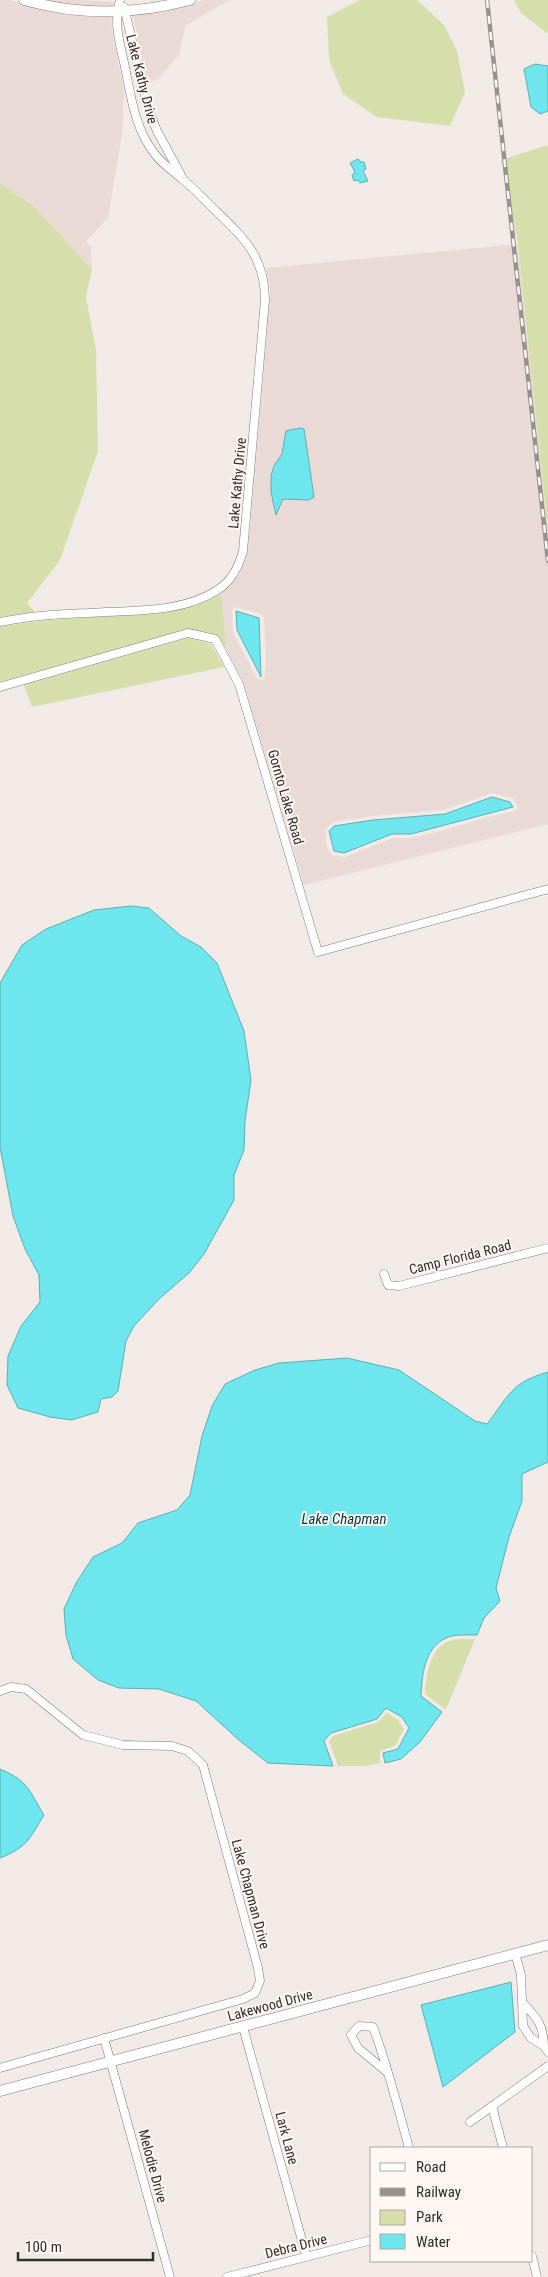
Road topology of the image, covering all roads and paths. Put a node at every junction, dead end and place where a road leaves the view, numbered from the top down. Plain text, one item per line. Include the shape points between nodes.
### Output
1 (24, 0) edge
2 (121, 0) edge
3 (190, 0) edge
4 (121, 12) junction
5 (182, 179) junction
6 (0, 622) edge
7 (0, 687) edge
8 (548, 889) edge
9 (548, 1248) edge
10 (384, 1274) dead end
11 (0, 1691) edge
12 (548, 1945) edge
13 (515, 1954) junction
14 (523, 2003) junction
15 (243, 2026) junction
16 (104, 2038) junction
17 (546, 2049) edge
18 (111, 2062) junction
19 (548, 2066) edge
20 (0, 2068) edge
21 (388, 2073) junction
22 (0, 2092) edge
23 (492, 2106) junction
24 (470, 2122) dead end
25 (409, 2147) edge
26 (503, 2147) edge
27 (370, 2240) edge
28 (306, 2255) junction
29 (533, 2260) edge
30 (170, 2277) edge
31 (227, 2277) edge
32 (537, 2277) edge

1 - 4 street via 69,10
2 - 4 street, Lake Kathy Drive
3 - 4 street
4 - 5 street, Lake Kathy Drive via 150,115
4 - 5 street, Lake Kathy Drive via 117,30 131,101 141,131 161,161
5 - 6 street, Lake Kathy Drive via 244,238 257,259 264,280 265,300 241,561 230,579 218,590 182,604 152,610 37,616
7 - 8 street, Gornto Lake Road via 188,634 215,640 239,684 318,952
9 - 10 street, Camp Florida Road via 399,1286 388,1285
11 - 16 street, Lake Chapman Drive via 26,1689 83,1735 123,1745 172,1746 188,1751 203,1765 260,1981 255,1993 243,1999
12 - 13 street, Lakewood Drive
13 - 14 street via 522,1976
13 - 15 street, Lakewood Drive
14 - 17 street via 539,2019
14 - 17 street via 523,2026 531,2038
15 - 18 street, Lakewood Drive
15 - 28 street, Lark Lane
16 - 18 street, Melodie Drive
16 - 20 street, Lake Chapman Drive
18 - 22 street, Lakewood Drive
18 - 30 street, Melodie Drive
19 - 23 street
21 - 21 street via 374,2027 359,2026 351,2035 358,2048
21 - 25 street
23 - 24 street
23 - 26 street
27 - 28 street, Debra Drive
28 - 31 street, Debra Drive
29 - 32 street

